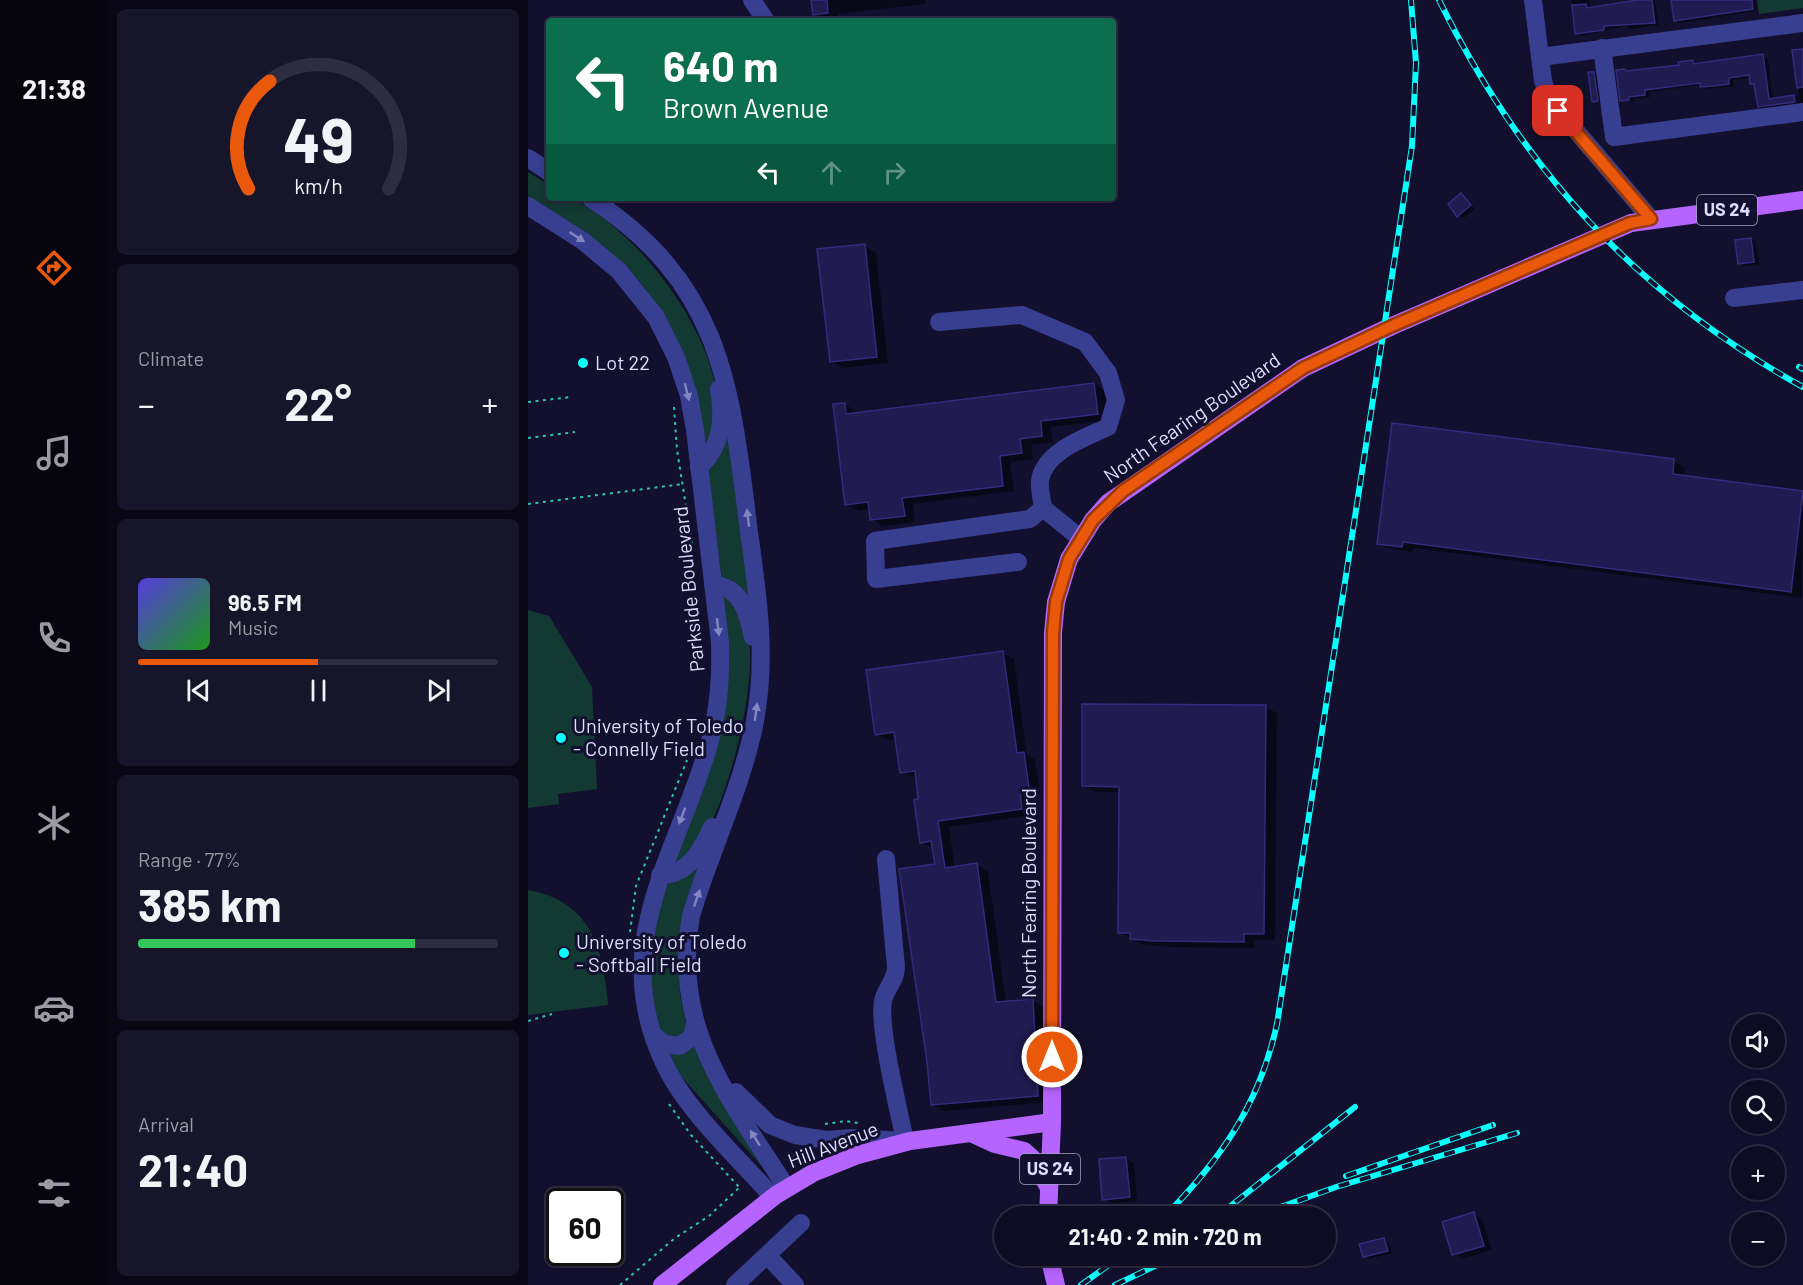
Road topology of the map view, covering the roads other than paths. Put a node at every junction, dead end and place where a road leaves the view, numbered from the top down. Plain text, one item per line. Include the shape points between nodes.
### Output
1 (752, 0) edge
2 (1533, 0) edge
3 (764, 18) edge
4 (1803, 23) edge
5 (1602, 48) junction
6 (1540, 57) junction
7 (1803, 112) edge
8 (528, 158) edge
9 (541, 168) edge
10 (1803, 200) edge
11 (594, 201) edge
12 (528, 206) edge
13 (1651, 219) junction
14 (1803, 290) edge
15 (1734, 298) dead end
16 (939, 322) dead end
17 (710, 336) junction
18 (699, 467) junction
19 (1043, 508) junction
20 (1080, 538) junction
21 (1018, 561) dead end
22 (713, 585) junction
23 (760, 668) junction
24 (731, 796) junction
25 (886, 859) dead end
26 (660, 875) junction
27 (695, 1024) junction
28 (654, 1035) junction
29 (709, 1058) junction
30 (1052, 1122) junction
31 (970, 1133) junction
32 (907, 1141) junction
33 (1049, 1189) junction
34 (779, 1192) junction
35 (1048, 1206) edge
36 (801, 1223) dead end
37 (766, 1255) junction
38 (1051, 1266) edge
39 (744, 1281) edge
40 (662, 1285) edge
41 (795, 1285) edge
42 (1056, 1285) edge

1 - 3 street
2 - 6 street
4 - 5 street
5 - 6 street
5 - 7 street via 1614,136
6 - 13 street via 1549,99
8 - 9 street
10 - 13 main road, US 24
11 - 17 street via 622,220 658,255 690,297
12 -> 18 street, Parkside Boulevard via 609,260 656,317 687,390
13 - 20 main road, North Fearing Boulevard / US 24 via 1630,223 1303,368 1123,491
14 - 15 street
16 - 19 street via 1022,315 1084,342 1108,373 1116,400 1108,427 1069,445 1044,468 1040,482
17 - 18 street via 721,402 720,426 715,449
23 -> 17 street via 760,616 735,424 723,368
18 - 22 street, Parkside Boulevard
19 - 20 street
19 - 21 street via 1030,519 875,541 876,579
20 - 30 main road, North Fearing Boulevard / US 24 via 1061,582 1053,633
22 - 23 street via 726,587 745,608
22 -> 26 street, Parkside Boulevard via 721,660 716,715 704,760
24 -> 23 street via 752,732
24 - 26 street via 719,809 702,848 691,862 676,872
27 -> 24 street via 686,971 688,932
25 - 32 street via 896,978 883,1000 884,1030
26 - 28 street, Parkside Boulevard via 647,919 643,953 644,988
27 - 28 street via 692,1037 679,1046 664,1044
27 - 29 street
28 - 34 street, Parkside Boulevard via 666,1068 683,1094
29 - 32 street via 751,1109 786,1133 818,1140
34 -> 29 street
30 - 31 main road, Hill Avenue
30 - 33 main road, US 24
31 - 32 main road, Hill Avenue
31 - 33 main road via 1024,1151
32 - 34 main road, Hill Avenue via 858,1155
33 - 35 main road, US 24
34 - 40 main road, Hill Avenue
36 - 37 street
37 - 39 street
37 - 41 street
38 - 42 main road

